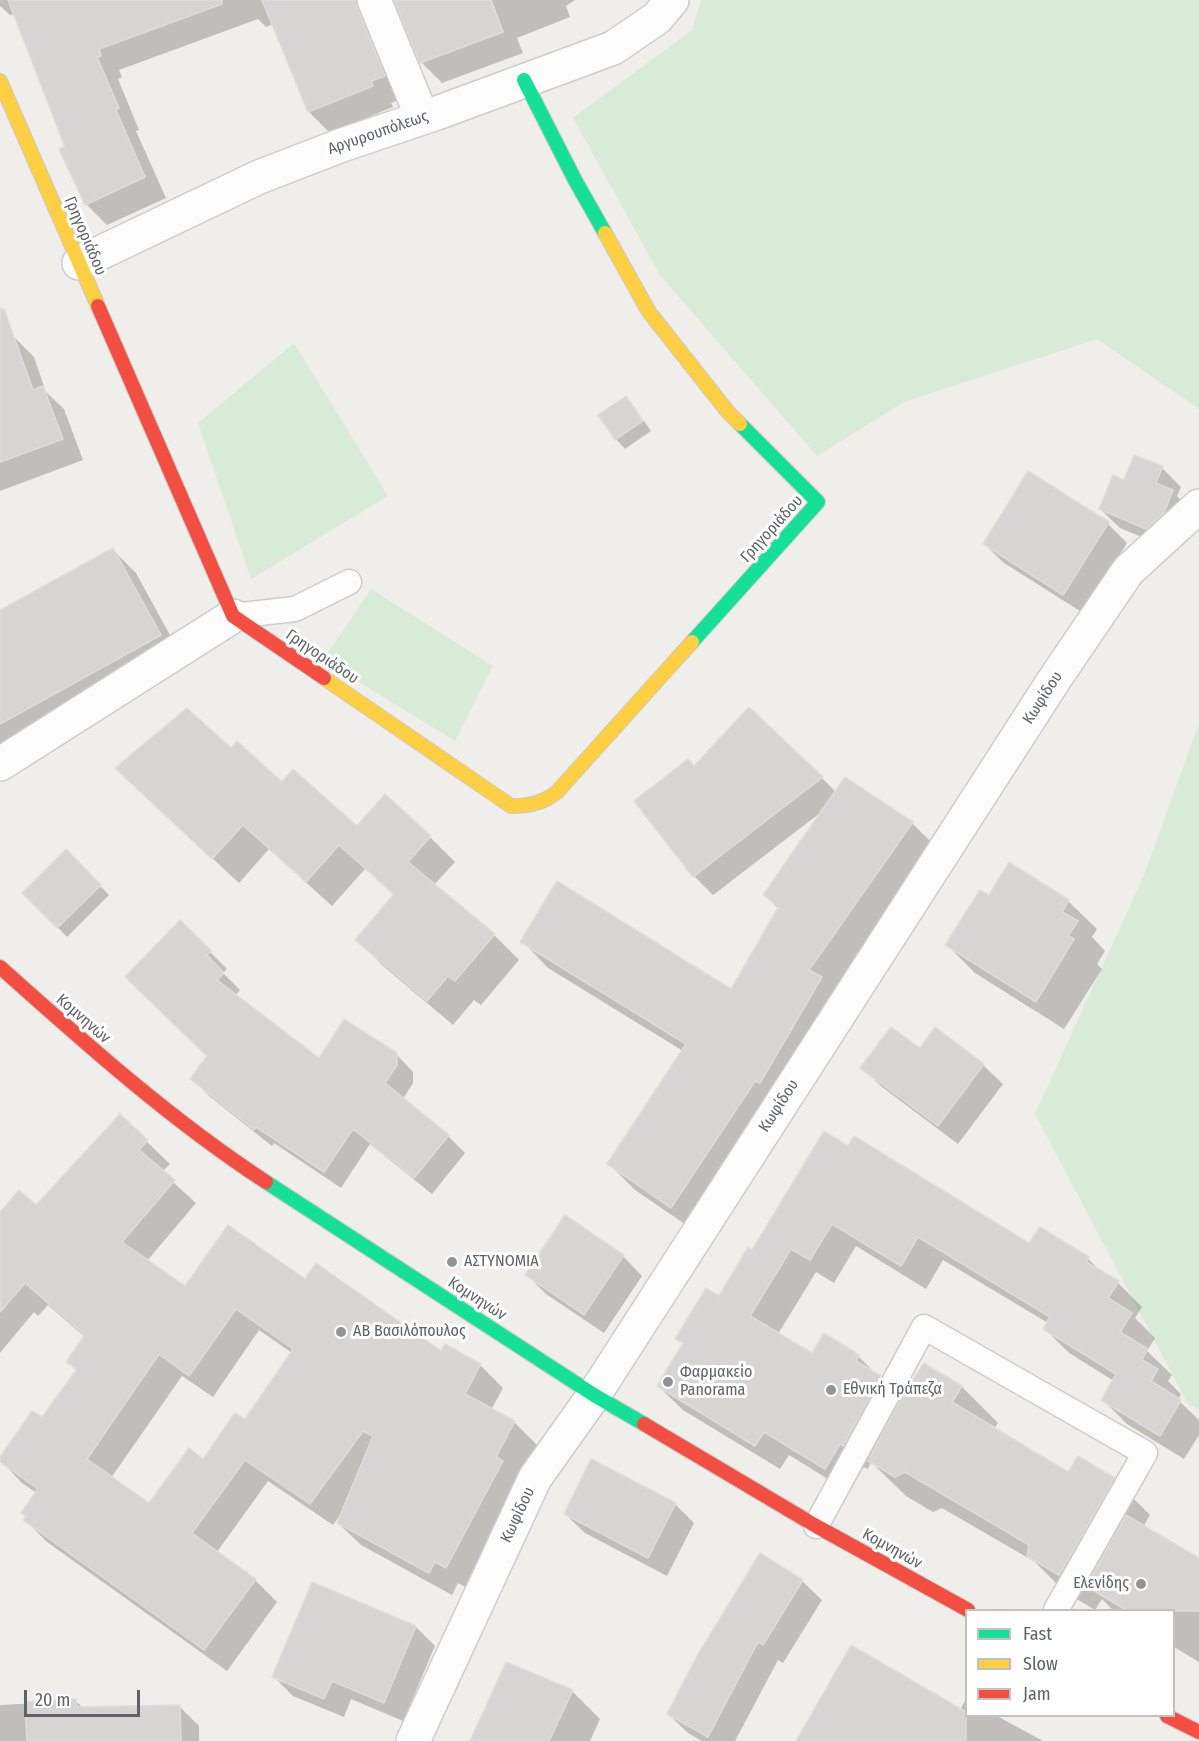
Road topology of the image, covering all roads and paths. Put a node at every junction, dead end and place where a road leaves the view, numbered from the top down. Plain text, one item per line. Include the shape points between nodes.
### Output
1 (374, 0) edge
2 (672, 0) edge
3 (524, 80) junction
4 (0, 81) edge
5 (422, 117) junction
6 (79, 263) junction
7 (1199, 506) edge
8 (349, 582) dead end
9 (233, 616) junction
10 (0, 764) edge
11 (0, 968) edge
12 (594, 1395) junction
13 (816, 1526) junction
14 (965, 1609) edge
15 (1057, 1609) edge
16 (1169, 1717) edge
17 (1199, 1732) edge
18 (413, 1741) edge

1 - 5 street
2 - 3 street, Αργυρουπόλεως via 657,18 613,48
3 - 5 street, Αργυρουπόλεως
3 - 9 street, Γρηγοριάδου via 649,312 728,412 818,502 558,792 526,807 511,806
4 - 6 street, Γρηγοριάδου
5 - 6 street, Αργυρουπόλεως via 259,177
6 - 9 street, Γρηγοριάδου
7 - 12 street, Κωφίδου via 1128,571 1067,660
8 - 9 lane via 294,609
9 - 10 street
11 - 12 street, Κομνηνών via 217,1150
12 - 13 street, Κομνηνών
12 - 18 street, Κωφίδου via 535,1478
13 - 14 street, Κομνηνών
13 - 15 lane via 924,1327 1145,1453
16 - 17 street

